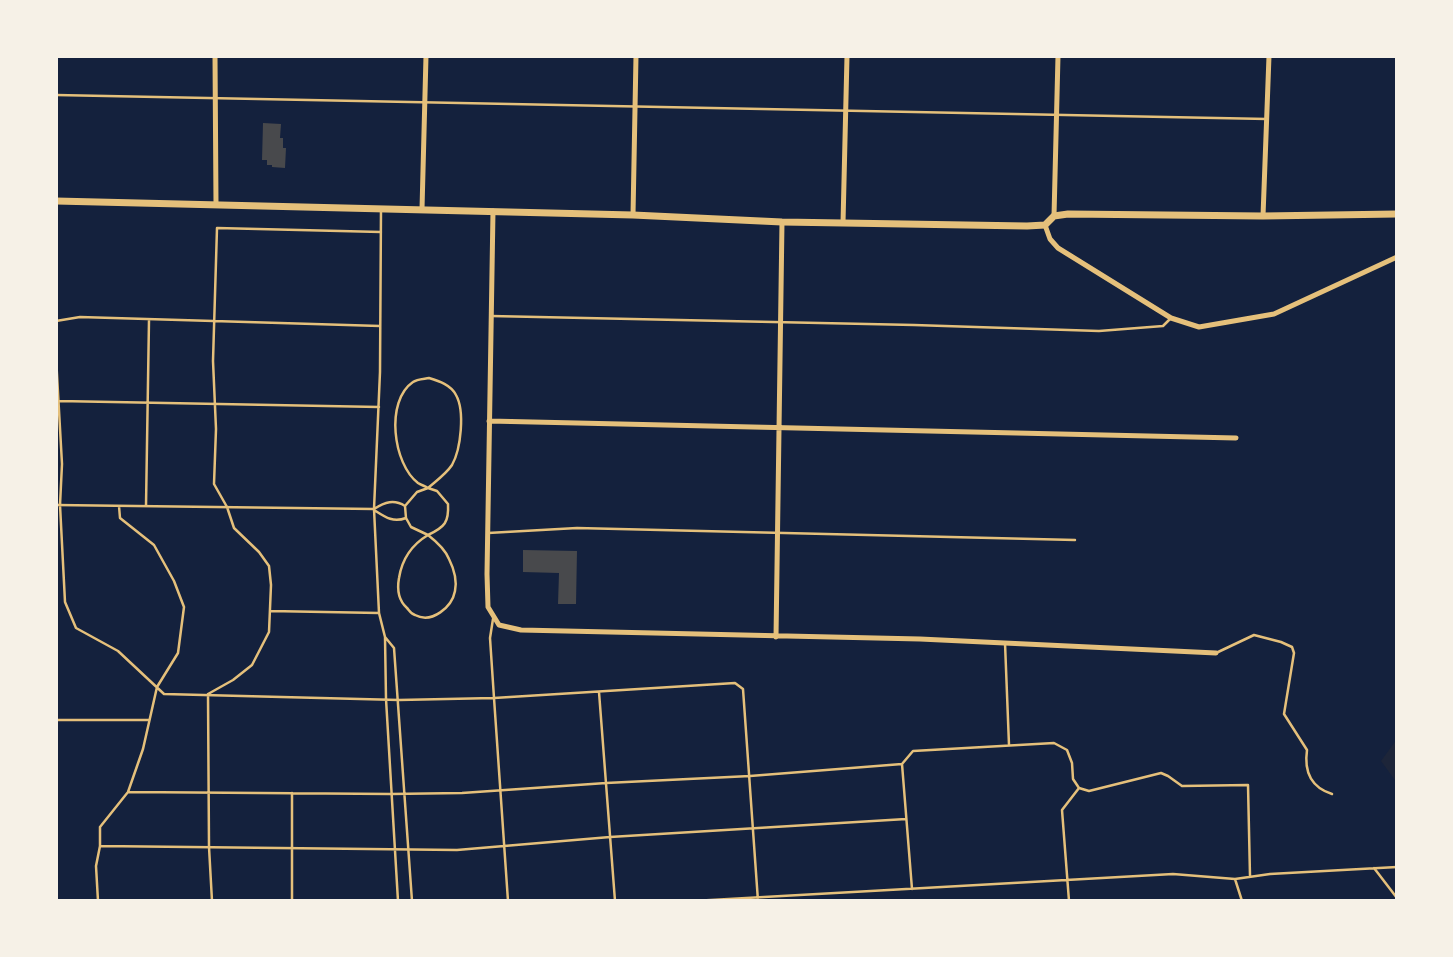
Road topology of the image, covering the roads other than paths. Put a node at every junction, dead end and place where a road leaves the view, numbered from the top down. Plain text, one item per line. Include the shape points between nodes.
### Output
1 (215, 56) edge
2 (426, 56) edge
3 (636, 56) edge
4 (847, 56) edge
5 (1058, 56) edge
6 (1269, 56) edge
7 (56, 95) edge
8 (216, 98) junction
9 (426, 102) junction
10 (636, 107) junction
11 (846, 111) junction
12 (1057, 115) junction
13 (1267, 119) junction
14 (56, 201) edge
15 (216, 204) junction
16 (381, 208) junction
17 (422, 209) junction
18 (493, 211) junction
19 (1397, 214) edge
20 (634, 215) junction
21 (1054, 216) junction
22 (1263, 216) junction
23 (782, 222) junction
24 (843, 223) junction
25 (1045, 225) junction
26 (381, 232) junction
27 (1397, 257) edge
28 (491, 316) junction
29 (1171, 318) junction
30 (149, 319) junction
31 (56, 321) edge
32 (215, 321) junction
33 (781, 322) junction
34 (380, 326) junction
35 (56, 357) edge
36 (59, 401) junction
37 (148, 403) junction
38 (215, 404) junction
39 (379, 407) junction
40 (489, 421) junction
41 (779, 426) junction
42 (1236, 438) dead end
43 (428, 488) junction
44 (58, 505) edge
45 (119, 506) junction
46 (146, 506) junction
47 (405, 506) junction
48 (228, 507) junction
49 (374, 509) junction
50 (406, 518) junction
51 (488, 533) junction
52 (778, 533) junction
53 (428, 535) junction
54 (1074, 540) dead end
55 (270, 611) junction
56 (379, 613) junction
57 (493, 616) junction
58 (776, 636) junction
59 (385, 637) junction
60 (1005, 642) junction
61 (1216, 653) joint
62 (157, 687) junction
63 (599, 692) junction
64 (208, 694) junction
65 (494, 698) junction
66 (386, 699) junction
67 (399, 700) junction
68 (56, 720) edge
69 (149, 720) junction
70 (1009, 745) junction
71 (902, 764) junction
72 (750, 776) junction
73 (606, 783) junction
74 (1079, 788) junction
75 (500, 790) junction
76 (128, 792) junction
77 (209, 792) junction
78 (292, 793) junction
79 (391, 794) junction
80 (404, 794) junction
81 (1332, 794) dead end
82 (906, 819) junction
83 (753, 830) junction
84 (610, 837) junction
85 (503, 845) junction
86 (100, 846) junction
87 (209, 847) junction
88 (293, 848) junction
89 (394, 849) junction
90 (408, 849) junction
91 (1397, 867) edge
92 (1374, 869) junction
93 (1250, 876) junction
94 (1235, 879) junction
95 (1068, 880) junction
96 (912, 889) junction
97 (1397, 898) edge
98 (757, 899) edge
99 (98, 901) edge
100 (212, 901) edge
101 (292, 901) edge
102 (398, 901) edge
103 (412, 901) edge
104 (508, 901) edge
105 (615, 901) edge
106 (693, 901) edge
107 (1069, 901) edge
108 (1242, 901) edge

1 - 8 street
2 - 9 street
3 - 10 street
4 - 11 street
5 - 12 street
6 - 13 street
7 - 8 lane
8 - 9 lane
8 - 15 street
9 - 10 lane
9 - 17 street
10 - 11 lane
10 - 20 street
11 - 12 lane
11 - 24 street
12 - 13 lane
12 - 21 street
13 - 22 street
14 - 15 street
15 - 16 street
16 - 17 street
16 - 26 lane
17 - 18 street
18 - 20 street
18 - 28 street
19 - 22 street
20 - 23 street
21 - 22 street
21 - 25 street
23 - 24 street
23 - 33 street
24 - 25 street
25 - 29 street via 1058,248
26 - 32 lane via 217,228
26 - 34 lane
27 - 29 street via 1274,314 1199,327
28 - 33 lane
28 - 40 street
29 - 33 lane via 1163,326 1098,331
30 - 31 lane
30 - 32 lane
30 - 37 lane
32 - 34 lane
32 - 38 lane
33 - 41 street
34 - 39 lane
35 - 36 lane
36 - 37 lane
36 - 44 lane via 62,464
37 - 38 lane
37 - 46 lane
38 - 39 lane
38 - 48 lane via 214,484
39 - 49 lane
40 - 41 street
40 - 51 street
41 - 42 street
41 - 52 street
43 - 43 lane via 452,465 461,434 456,394 443,382 429,378 414,381 403,392 394,422 405,466
43 - 47 lane via 417,492
43 - 53 lane via 442,496 449,513 447,521
44 - 45 lane
44 - 62 lane via 65,602 76,628 118,652
45 - 46 lane
45 - 62 lane via 120,518 154,545 184,607 178,653
46 - 48 lane
47 - 49 lane via 391,502
47 - 50 lane
48 - 49 lane
48 - 55 lane via 234,528 269,566
49 - 50 lane via 385,518
49 - 56 lane
50 - 53 lane via 411,527
51 - 52 lane via 577,528
51 - 57 street via 488,607
52 - 54 lane
52 - 58 street
53 - 53 lane via 407,556 398,588 402,604 415,615 428,617 443,612 456,589 450,560
55 - 56 lane
55 - 64 lane via 269,632 252,665
56 - 59 lane
57 - 58 street via 499,625 520,630
57 - 65 lane
58 - 60 street
59 - 66 lane
59 - 67 lane via 394,648
60 - 61 street
60 - 70 lane
61 - 81 lane via 1254,635 1292,647 1284,714 1307,750 1310,779
62 - 64 lane via 164,694
62 - 69 lane
63 - 65 lane
63 - 72 lane via 735,683 743,689
63 - 73 lane
64 - 66 lane
64 - 77 lane
65 - 67 lane
65 - 75 lane
66 - 67 lane
66 - 79 lane
67 - 80 lane
68 - 69 lane
69 - 76 lane
70 - 71 lane via 912,751
70 - 74 lane via 1054,743 1067,750
71 - 72 lane
71 - 82 lane
72 - 73 lane
72 - 83 lane
73 - 75 lane
73 - 84 lane
74 - 93 lane via 1098,790 1161,774 1182,786 1248,785
74 - 95 lane via 1062,810
75 - 80 lane
75 - 85 lane
76 - 77 lane
76 - 86 lane via 100,827
77 - 78 lane
77 - 87 lane
78 - 79 lane
78 - 88 lane
79 - 80 lane
79 - 89 lane
80 - 90 lane
82 - 83 lane
82 - 96 lane
83 - 84 lane
83 - 98 lane
84 - 85 lane
84 - 105 lane
85 - 90 lane
85 - 104 lane
86 - 87 lane
86 - 99 lane
87 - 88 lane
87 - 100 lane
88 - 89 lane
88 - 101 lane
89 - 90 lane
89 - 102 lane
90 - 103 lane
91 - 92 lane
92 - 93 lane
92 - 97 lane
93 - 94 lane
94 - 95 lane via 1173,874
94 - 108 lane
95 - 96 lane
95 - 107 lane
96 - 98 lane
98 - 106 lane

